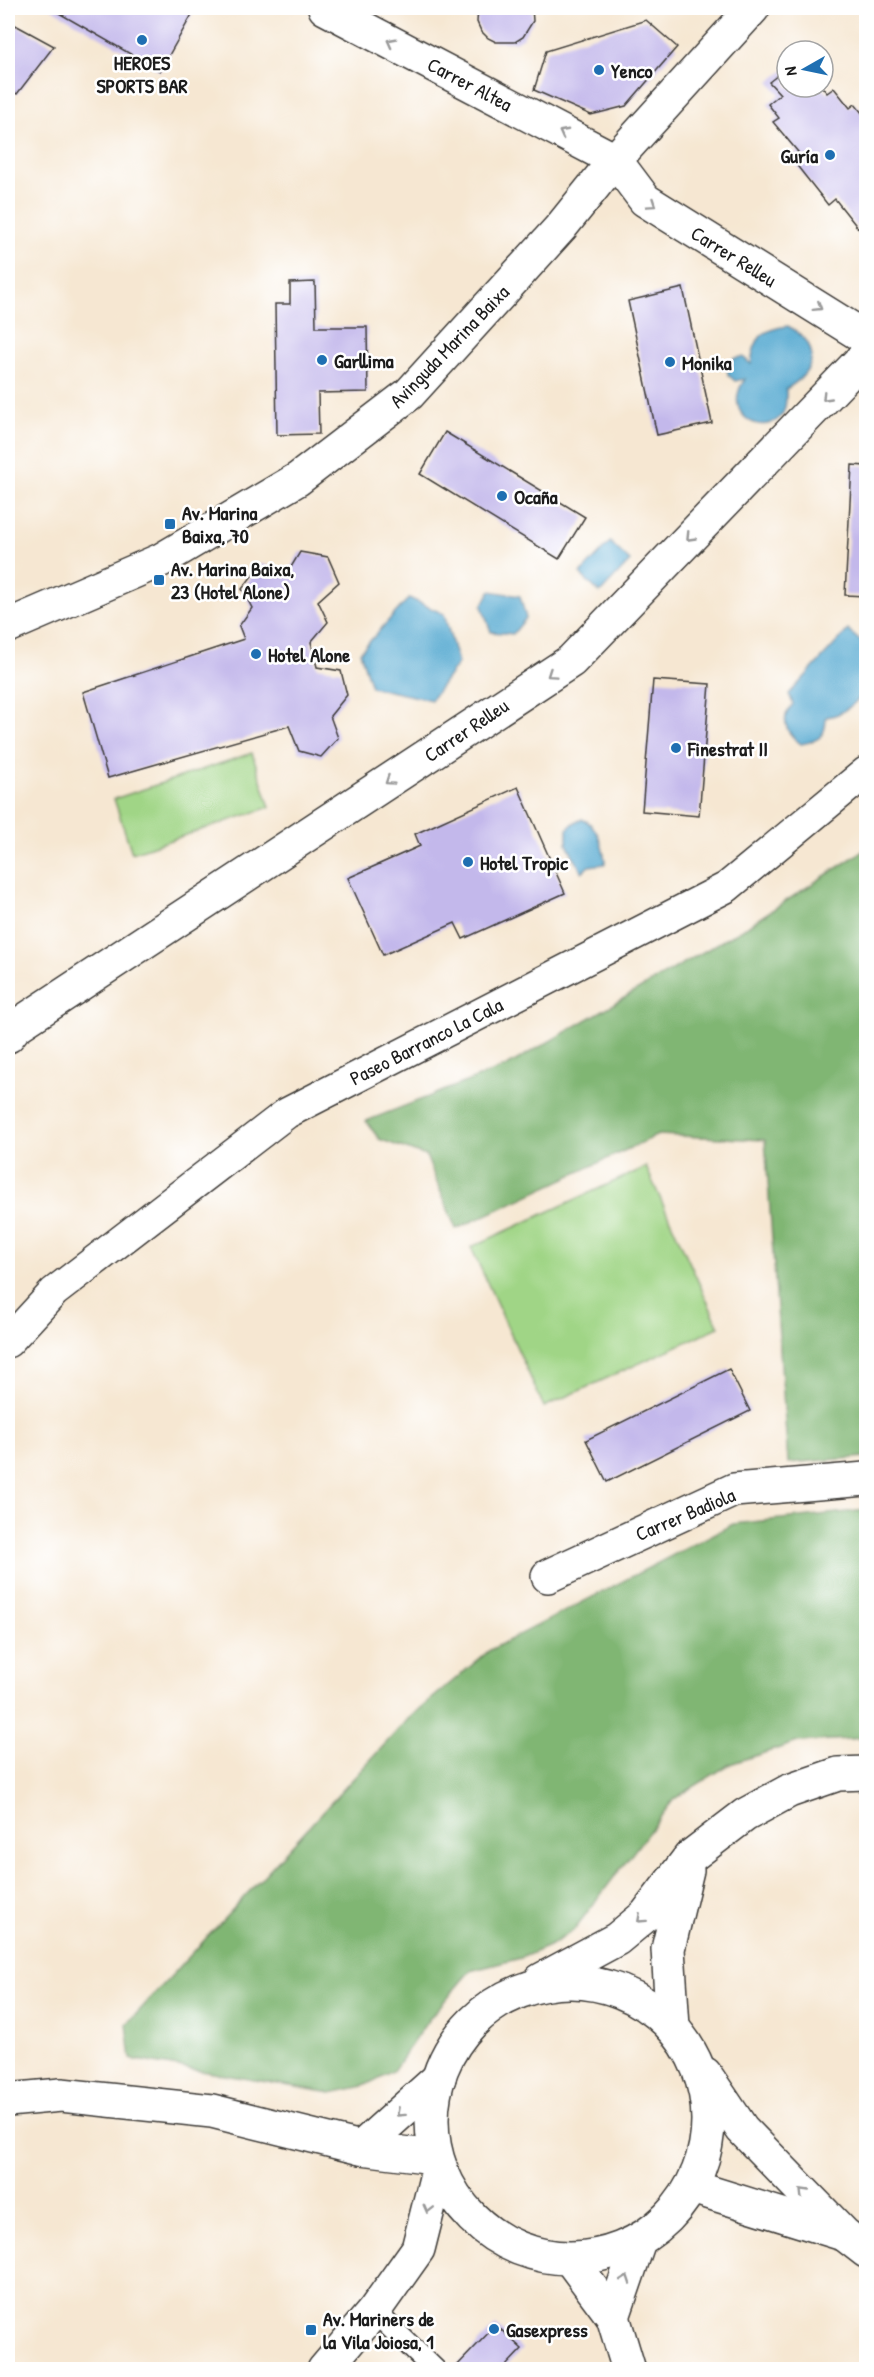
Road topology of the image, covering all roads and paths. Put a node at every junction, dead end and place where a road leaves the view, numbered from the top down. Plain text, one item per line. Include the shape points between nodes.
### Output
1 (325, 8) edge
2 (753, 8) edge
3 (615, 160) junction
4 (867, 338) edge
5 (867, 355) edge
6 (8, 626) edge
7 (867, 772) edge
8 (8, 1036) edge
9 (8, 1342) edge
10 (867, 1479) edge
11 (548, 1576) dead end
12 (867, 1773) edge
13 (690, 1857) junction
14 (529, 1987) junction
15 (673, 2027) junction
16 (695, 2060) junction
17 (439, 2078) junction
18 (8, 2100) edge
19 (361, 2148) junction
20 (436, 2163) junction
21 (692, 2187) junction
22 (478, 2223) junction
23 (639, 2241) junction
24 (855, 2243) edge
25 (418, 2249) junction
26 (570, 2259) junction
27 (374, 2311) junction
28 (613, 2317) junction
29 (324, 2370) edge
30 (435, 2370) edge
31 (629, 2370) edge

3 -> 1 street, Carrer Altea
2 - 3 street, Avinguda Marina Baixa
3 -> 4 street, Carrer Relleu via 645,200
3 - 6 street, Avinguda Marina Baixa via 561,227 409,394 308,472 161,560
5 -> 8 street, Carrer Relleu via 571,661 15,1027
7 - 9 street, Paseo Barranco La Cala via 727,887 287,1113 54,1292
10 - 11 street, Carrer Badiola via 734,1490
12 - 13 street via 838,1774 789,1791 745,1815
13 -> 14 street via 646,1915 617,1939
13 - 15 street via 669,1949
14 - 15 street via 568,1981 607,1986 643,2002
14 - 17 street via 494,2003 464,2029
15 - 16 street
16 - 21 street via 707,2102 706,2146
24 -> 16 street via 742,2129
17 -> 19 street
17 - 20 street via 433,2099
18 - 19 street via 61,2095 212,2111
19 - 20 street
20 - 22 street
20 -> 25 street
21 - 23 street via 669,2217
21 - 24 street
22 - 25 street via 447,2231
22 - 26 street via 506,2242 536,2255
23 - 26 street via 603,2255
28 -> 23 street
25 - 27 street
26 - 28 street
27 - 29 street
27 - 30 lane
28 - 31 street

